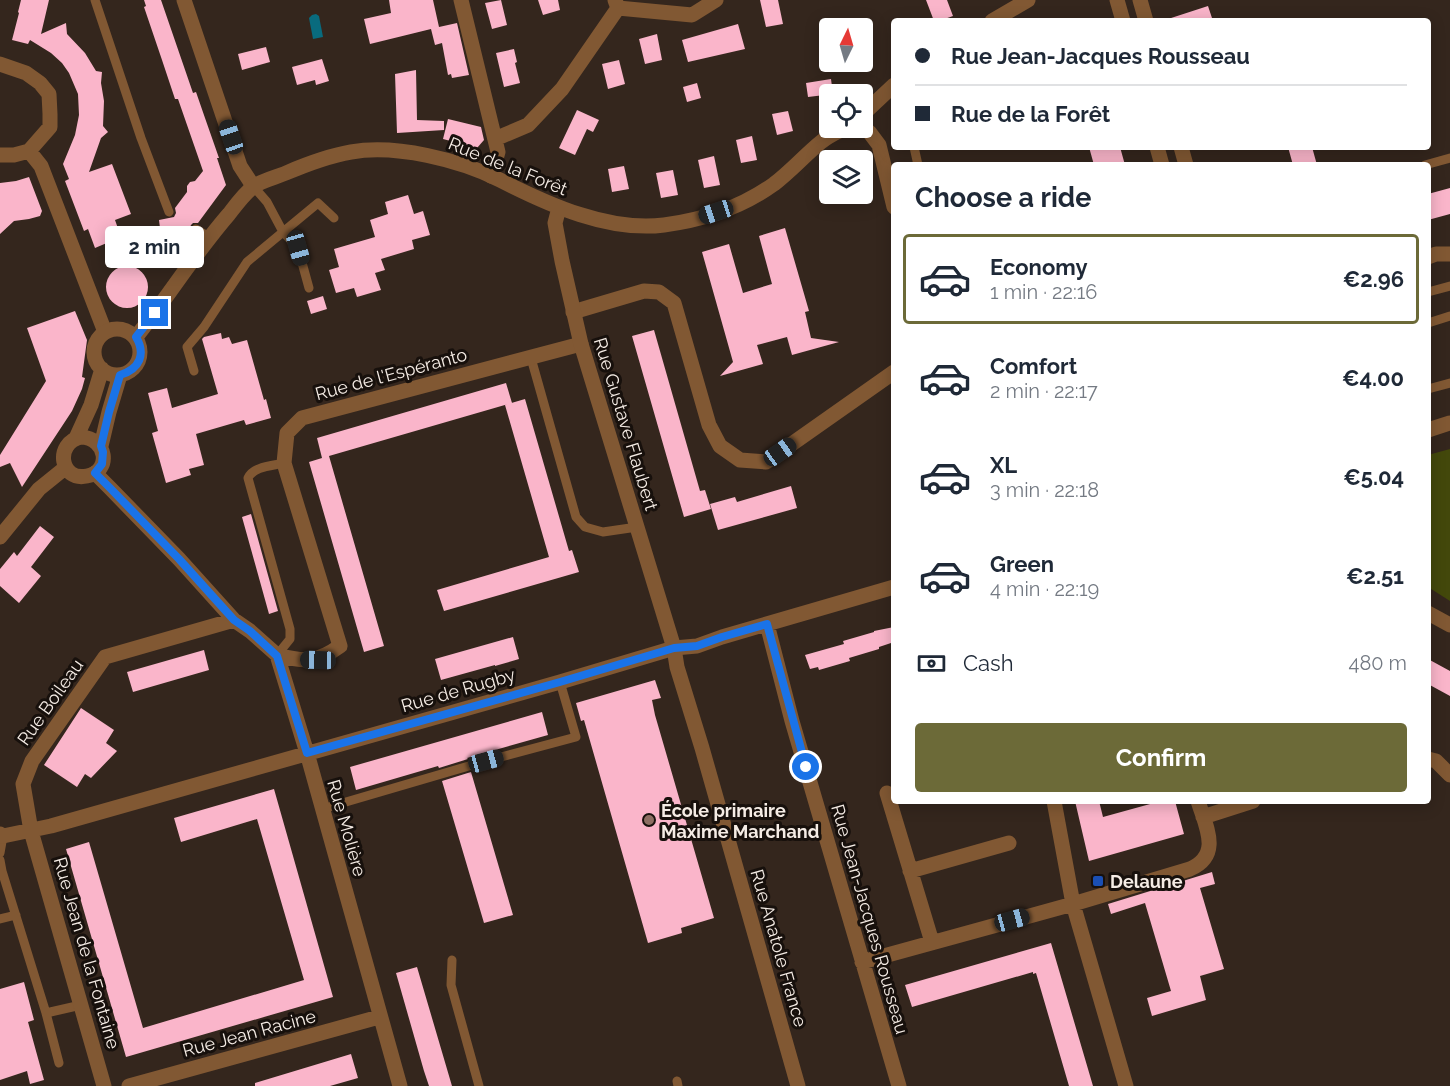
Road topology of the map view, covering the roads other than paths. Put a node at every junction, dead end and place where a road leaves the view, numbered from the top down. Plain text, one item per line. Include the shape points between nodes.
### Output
1 (95, 0) edge
2 (184, 0) edge
3 (461, 0) edge
4 (716, 0) edge
5 (1028, 0) edge
6 (1117, 0) edge
7 (1140, 0) edge
8 (616, 4) edge
9 (1000, 18) edge
10 (1121, 18) edge
11 (1145, 18) edge
12 (0, 64) edge
13 (891, 88) edge
14 (873, 104) edge
15 (873, 136) edge
16 (827, 138) edge
17 (495, 139) junction
18 (29, 151) junction
19 (0, 154) edge
20 (1450, 158) edge
21 (1431, 163) edge
22 (491, 176) junction
23 (253, 186) junction
24 (891, 195) edge
25 (559, 208) junction
26 (169, 212) dead end
27 (334, 218) dead end
28 (283, 232) junction
29 (1450, 254) edge
30 (1431, 256) edge
31 (1450, 286) edge
32 (309, 288) dead end
33 (1431, 291) edge
34 (573, 312) junction
35 (1450, 316) edge
36 (1431, 322) edge
37 (105, 332) junction
38 (136, 337) junction
39 (581, 344) junction
40 (531, 358) junction
41 (102, 369) junction
42 (194, 371) dead end
43 (891, 374) edge
44 (120, 375) junction
45 (1450, 383) edge
46 (1431, 388) edge
47 (1450, 423) edge
48 (1431, 429) edge
49 (76, 438) junction
50 (101, 446) junction
51 (284, 463) junction
52 (65, 468) junction
53 (95, 473) junction
54 (637, 527) junction
55 (0, 537) edge
56 (891, 588) edge
57 (1431, 615) edge
58 (234, 620) junction
59 (767, 624) junction
60 (1450, 625) edge
61 (674, 648) junction
62 (277, 656) junction
63 (560, 682) junction
64 (307, 753) junction
65 (1431, 760) edge
66 (1450, 774) edge
67 (887, 793) dead end
68 (1055, 804) edge
69 (1199, 804) edge
70 (1244, 804) edge
71 (322, 809) junction
72 (1203, 817) junction
73 (31, 831) junction
74 (2, 835) edge
75 (1009, 843) dead end
76 (0, 853) edge
77 (0, 860) edge
78 (910, 871) junction
79 (1073, 904) junction
80 (16, 915) junction
81 (0, 919) edge
82 (932, 942) junction
83 (452, 960) dead end
84 (862, 962) junction
85 (81, 1005) junction
86 (46, 1013) junction
87 (379, 1017) junction
88 (59, 1063) dead end
89 (104, 1086) edge
90 (129, 1086) edge
91 (400, 1086) edge
92 (479, 1086) edge
93 (798, 1086) edge
94 (898, 1086) edge
95 (1126, 1086) edge

1 - 26 lane
2 - 23 street via 240,166
3 - 17 street
4 - 8 street via 692,15
5 - 9 street via 1015,12
6 - 10 street
7 - 11 street
8 - 17 street via 562,89 528,125
12 - 18 street via 26,73 49,94 50,127
13 - 14 street
15 - 24 street via 879,145
16 - 25 street, Rue de la Forêt via 756,196 697,218 640,226
17 - 22 street via 498,152
18 - 19 street via 14,156
18 - 37 street via 41,166
20 - 21 lane
22 - 23 street, Rue de la Forêt via 426,155 352,152 314,161
22 - 25 street, Rue de la Forêt
23 - 28 lane
23 - 38 street, Rue de la Forêt via 202,233 155,313
25 - 34 street, Rue Gustave Flaubert via 555,223
27 - 28 lane via 318,203
28 - 32 lane via 298,248
28 - 42 lane via 247,262 187,347
29 - 30 street
31 - 33 lane
34 - 39 street, Rue Gustave Flaubert
34 - 43 street via 644,291 659,292 674,303 709,425 720,446 740,460 766,462
35 - 36 lane
37 - 38 street via 122,329
37 - 41 street via 94,349
38 - 44 street via 141,357 133,369
39 - 40 street, Rue de l'Espéranto
39 - 54 street, Rue Gustave Flaubert
40 - 51 street, Rue de l'Espéranto via 302,418 287,433
40 - 54 lane via 576,517 585,528 603,532
41 - 44 street
41 - 49 street
44 - 50 street
45 - 46 lane
47 - 48 street
49 - 50 street via 87,437
49 - 52 street via 66,447
50 - 53 street via 102,464
51 - 62 lane via 256,469 248,478 290,629 290,639
51 - 62 street, Rue de l'Espéranto via 340,646 318,660
52 - 53 street via 82,477
52 - 55 street via 39,489
53 - 58 street
54 - 61 street, Rue Gustave Flaubert
56 - 59 street, Rue de Rugby
57 - 60 street
58 - 62 street
58 - 73 street, Rue Boileau via 105,657 32,761 23,784
59 - 61 street, Rue de Rugby via 697,646
59 - 84 street, Rue Jean-Jacques Rousseau
61 - 63 street, Rue de Rugby
61 - 93 street, Rue Anatole France
62 - 64 street, Rue Molière
63 - 64 street, Rue de Rugby
63 - 71 lane via 576,737
64 - 71 street, Rue Molière
64 - 73 street, Rue de Rugby
65 - 66 street
67 - 78 street
68 - 79 street
69 - 72 street
70 - 72 street
71 - 87 street, Rue Molière
72 - 79 street via 1210,844 1199,865
73 - 74 street, Rue de Rugby
73 - 85 street, Rue Jean de la Fontaine
74 - 76 lane
75 - 78 street
77 - 80 lane
78 - 82 street
79 - 82 street
79 - 95 street
80 - 81 lane
80 - 86 lane
82 - 84 street
83 - 92 lane via 451,985
84 - 94 street, Rue Jean-Jacques Rousseau
85 - 86 lane
85 - 89 street, Rue Jean de la Fontaine
86 - 88 lane
87 - 90 street, Rue Jean Racine
87 - 91 street, Rue Molière

